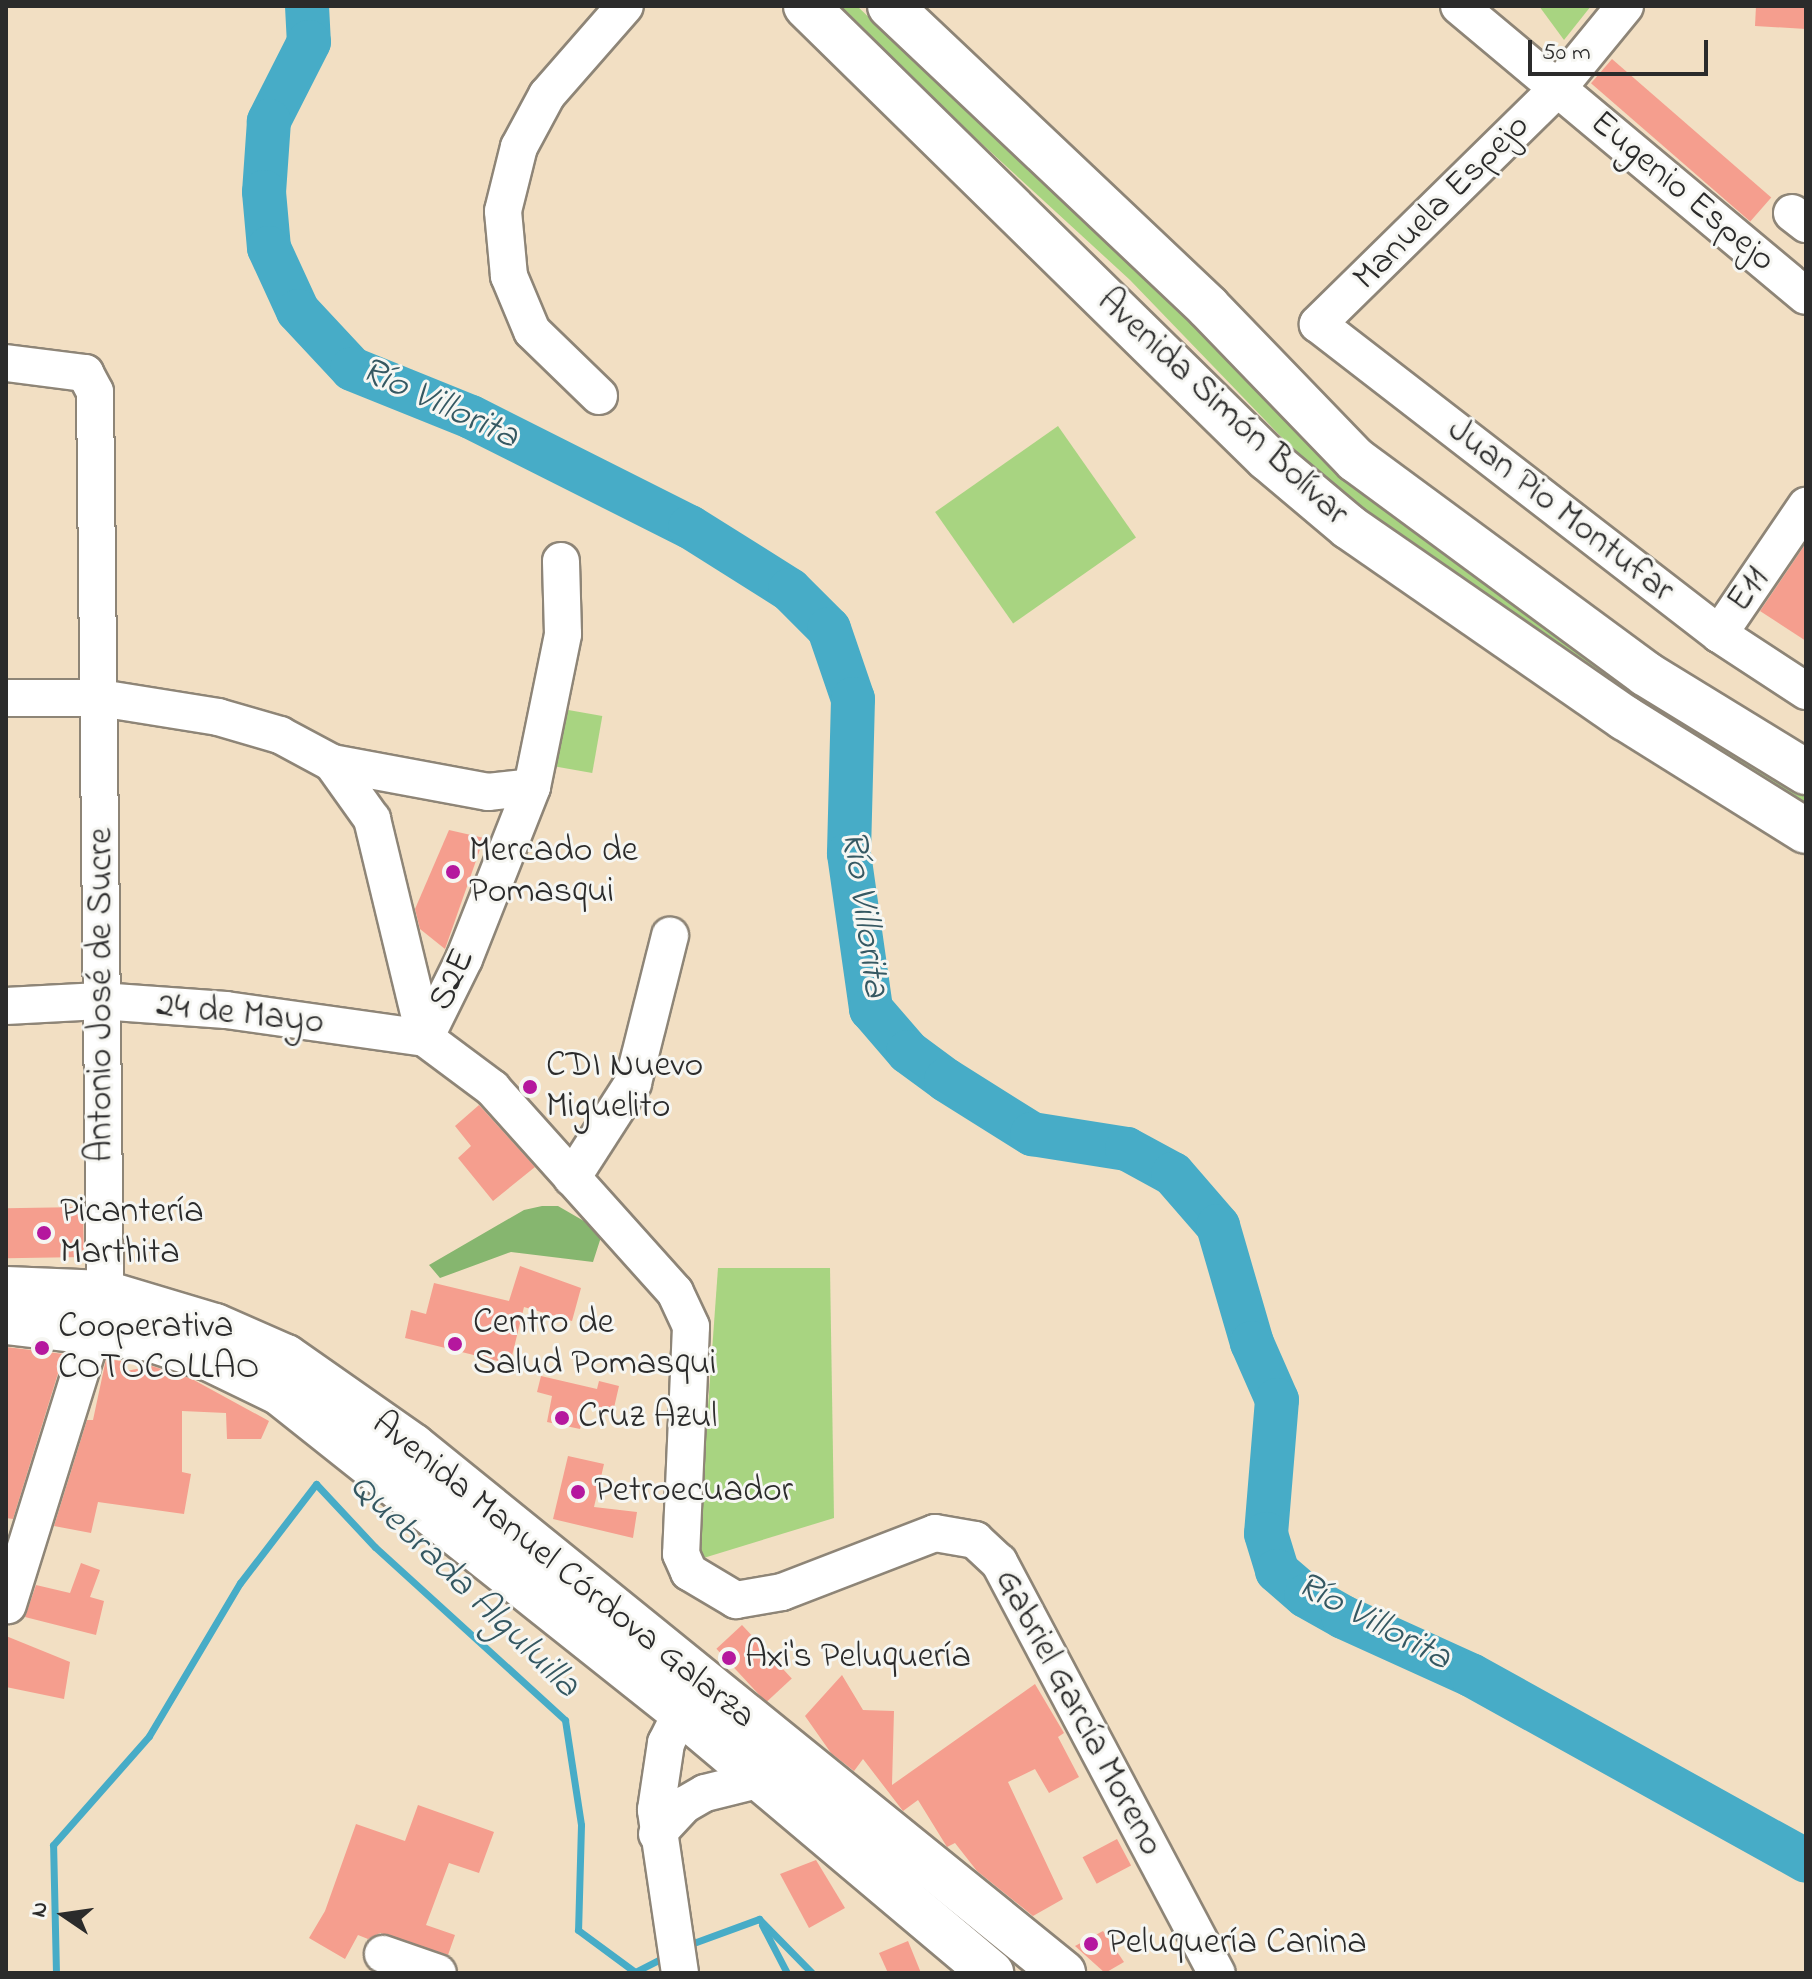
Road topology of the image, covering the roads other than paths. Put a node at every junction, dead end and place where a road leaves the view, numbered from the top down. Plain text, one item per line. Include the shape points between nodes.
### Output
1 (625, 6) edge
2 (890, 6) edge
3 (1459, 6) edge
4 (1625, 6) edge
5 (800, 8) edge
6 (1558, 88) junction
7 (1806, 296) edge
8 (1318, 324) joint
9 (6, 363) edge
10 (599, 396) dead end
11 (1806, 506) edge
12 (561, 561) dead end
13 (1719, 634) junction
14 (1806, 691) edge
15 (6, 698) edge
16 (100, 698) junction
17 (332, 763) junction
18 (1806, 772) edge
19 (532, 787) junction
20 (1806, 831) edge
21 (670, 936) dead end
22 (100, 1001) junction
23 (6, 1006) edge
24 (425, 1038) junction
25 (572, 1178) junction
26 (6, 1289) edge
27 (100, 1311) junction
28 (6, 1322) edge
29 (8, 1605) dead end
30 (690, 1695) junction
31 (761, 1779) junction
32 (657, 1834) junction
33 (383, 1954) dead end
34 (438, 1973) edge
35 (680, 1973) edge
36 (991, 1973) edge
37 (1063, 1973) edge
38 (1217, 1973) edge

1 - 10 street via 547,95 519,147 503,211 509,276 532,331
2 - 18 main road, Avenida Simón Bolívar via 1208,307 1356,460 1646,674
3 - 6 street, Eugenio Espejo
4 - 6 street, Manuela Espejo
5 - 20 main road, Avenida Simón Bolívar via 1267,458 1349,527 1625,718
6 - 7 street, Eugenio Espejo
6 - 8 street, Manuela Espejo
8 - 13 street, Juan Pio Montufar
9 - 16 street, Antonio José de Sucre via 85,373 95,392
11 - 13 street, E11
12 - 19 street, S2E via 563,634
13 - 14 street, Juan Pio Montufar
15 - 16 street
16 - 17 street via 218,717 280,735
16 - 22 street, Antonio José de Sucre
17 - 19 street via 488,792
17 - 24 street via 372,819
19 - 24 street, S2E via 464,959
21 - 25 street via 633,1083
22 - 23 street, 24 de Mayo
22 - 24 street, 24 de Mayo via 226,1010
22 - 27 street, Antonio José de Sucre
24 - 25 street, Gabriel García Moreno via 492,1088
25 - 38 street, Gabriel García Moreno via 675,1292 691,1327 681,1554 689,1572 736,1600 782,1592 935,1533 975,1540 999,1562
26 - 27 main road, Avenida Manuel Córdova Galarza
27 - 28 main road, Avenida Manuel Córdova Galarza
27 - 29 street, Antonio José de Sucre
27 - 30 main road, Avenida Manuel Córdova Galarza via 215,1326 286,1357 413,1446 510,1550
30 - 31 main road, Avenida Manuel Córdova Galarza
30 - 32 street via 658,1774
30 - 37 main road, Avenida Manuel Córdova Galarza
31 - 32 street via 705,1793 684,1805
31 - 36 main road, Avenida Manuel Córdova Galarza
32 - 35 street
33 - 34 street

